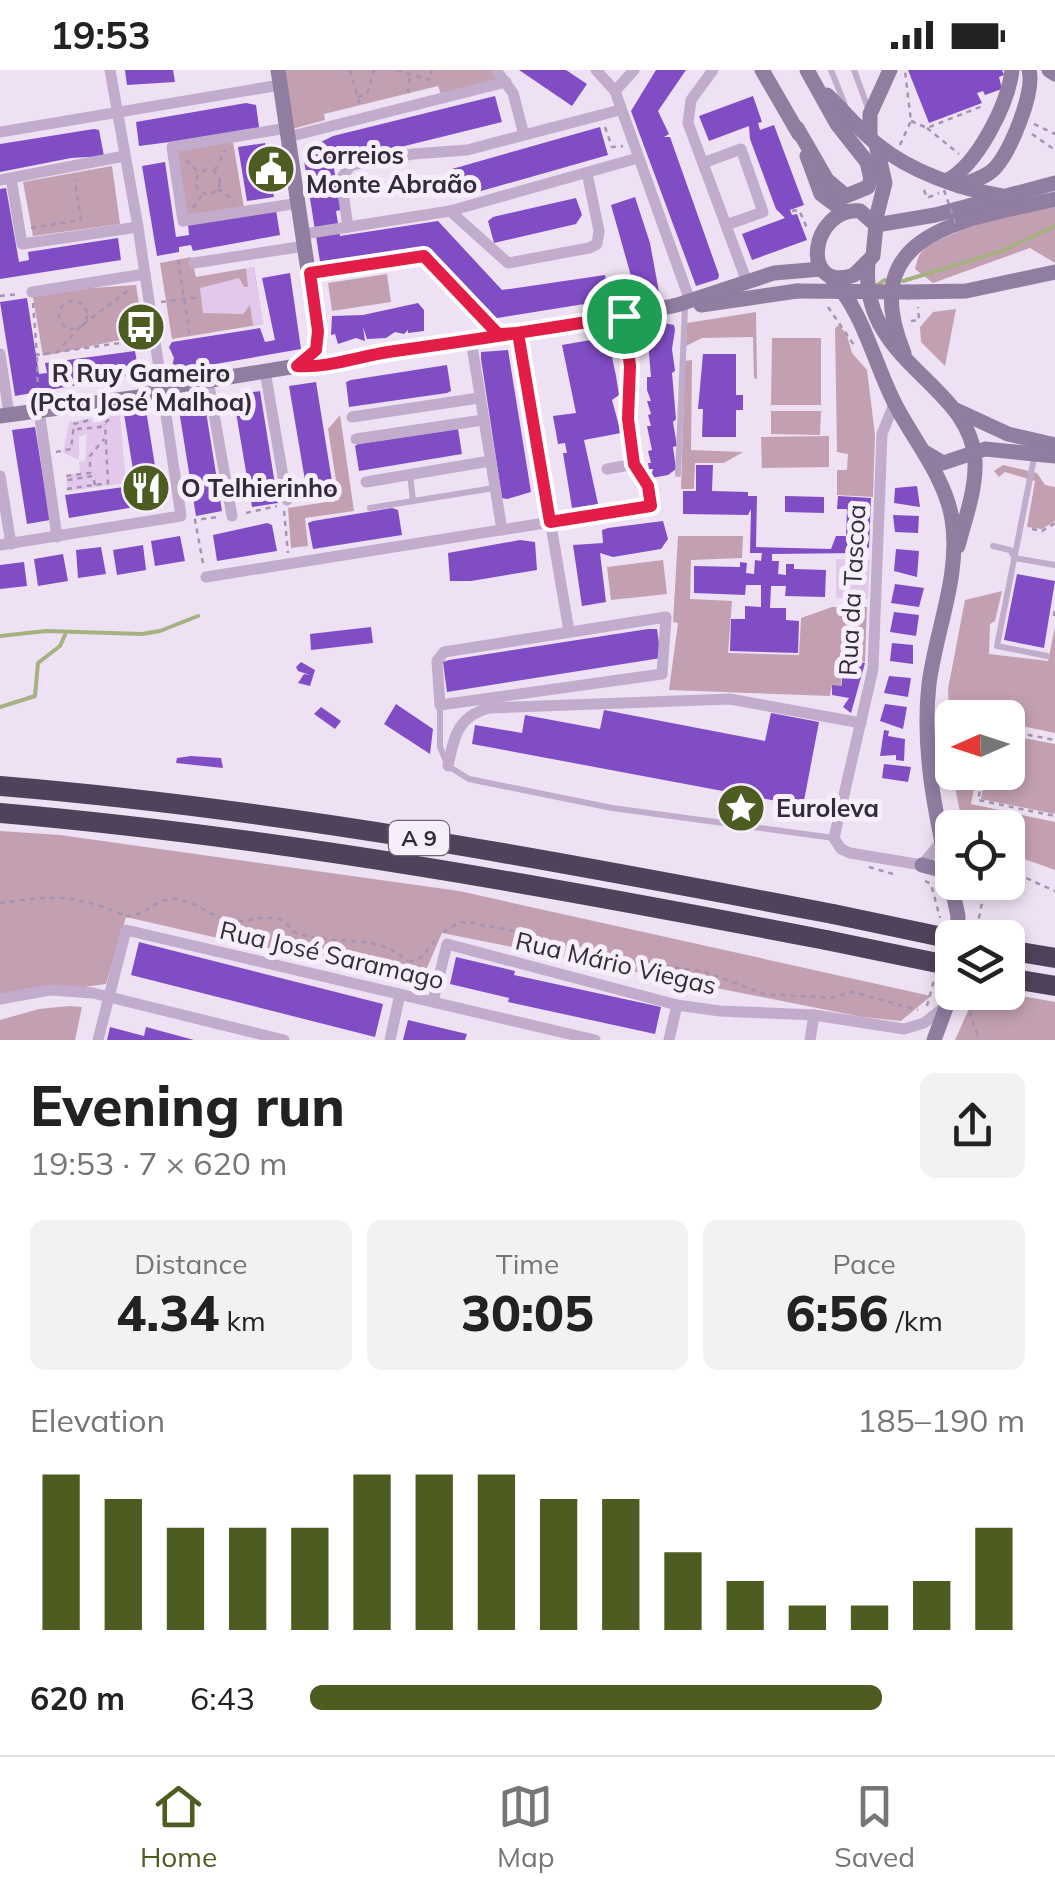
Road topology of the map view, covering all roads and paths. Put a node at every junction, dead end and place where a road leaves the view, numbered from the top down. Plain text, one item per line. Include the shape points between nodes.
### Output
1 (110, 70) edge
2 (350, 70) edge
3 (374, 70) edge
4 (398, 70) edge
5 (432, 70) edge
6 (496, 70) edge
7 (596, 70) edge
8 (634, 70) edge
9 (713, 70) edge
10 (762, 70) edge
11 (807, 70) edge
12 (831, 70) edge
13 (854, 70) edge
14 (877, 70) edge
15 (890, 70) edge
16 (904, 70) edge
17 (1012, 70) edge
18 (1029, 70) edge
19 (410, 74) dead end
20 (279, 77) edge
21 (506, 82) junction
22 (816, 85) junction
23 (882, 88) junction
24 (615, 91) junction
25 (408, 94) dead end
26 (356, 98) junction
27 (1002, 102) junction
28 (360, 105) dead end
29 (620, 110) junction
30 (117, 112) junction
31 (870, 114) junction
32 (600, 115) junction
33 (852, 119) junction
34 (911, 121) junction
35 (797, 128) junction
36 (0, 132) edge
37 (288, 132) junction
38 (524, 134) junction
39 (1024, 135) dead end
40 (233, 136) junction
41 (873, 140) junction
42 (624, 145) dead end
43 (1055, 150) edge
44 (124, 156) junction
45 (894, 156) junction
46 (638, 158) junction
47 (703, 163) junction
48 (214, 171) junction
49 (74, 173) dead end
50 (587, 173) junction
51 (1055, 173) edge
52 (5, 179) edge
53 (1055, 182) edge
54 (950, 185) junction
55 (218, 189) junction
56 (1025, 190) junction
57 (1002, 196) junction
58 (927, 198) dead end
59 (1055, 200) edge
60 (299, 204) junction
61 (244, 208) dead end
62 (450, 211) junction
63 (792, 212) dead end
64 (845, 212) junction
65 (875, 223) junction
66 (726, 225) junction
67 (138, 227) junction
68 (348, 227) junction
69 (958, 228) dead end
70 (20, 229) junction
71 (821, 236) junction
72 (304, 240) junction
73 (178, 260) dead end
74 (194, 263) dead end
75 (868, 263) junction
76 (310, 273) junction
77 (826, 273) junction
78 (145, 274) junction
79 (1053, 274) edge
80 (747, 282) junction
81 (136, 285) dead end
82 (32, 292) junction
83 (0, 296) edge
84 (201, 297) dead end
85 (913, 297) junction
86 (184, 299) junction
87 (150, 303) junction
88 (684, 304) junction
89 (818, 306) dead end
90 (624, 316) junction
91 (902, 322) dead end
92 (81, 326) junction
93 (318, 331) junction
94 (518, 333) junction
95 (498, 334) junction
96 (190, 336) dead end
97 (154, 338) junction
98 (472, 340) junction
99 (871, 344) junction
100 (0, 354) edge
101 (55, 354) junction
102 (38, 356) junction
103 (348, 358) junction
104 (297, 366) junction
105 (910, 366) junction
106 (264, 371) junction
107 (208, 380) junction
108 (162, 388) junction
109 (479, 398) junction
110 (894, 404) junction
111 (954, 409) junction
112 (38, 410) junction
113 (113, 414) dead end
114 (5, 415) edge
115 (352, 417) dead end
116 (90, 418) dead end
117 (483, 420) junction
118 (105, 424) junction
119 (74, 430) junction
120 (104, 439) junction
121 (356, 439) dead end
122 (1055, 445) edge
123 (1008, 450) junction
124 (973, 451) junction
125 (55, 452) dead end
126 (922, 452) junction
127 (1055, 456) edge
128 (1034, 458) dead end
129 (490, 461) junction
130 (634, 464) junction
131 (83, 466) dead end
132 (89, 466) junction
133 (608, 469) dead end
134 (410, 474) junction
135 (678, 474) dead end
136 (0, 476) edge
137 (974, 480) junction
138 (366, 482) dead end
139 (94, 485) junction
140 (495, 487) junction
141 (67, 488) dead end
142 (414, 501) junction
143 (285, 502) joint
144 (651, 506) joint
145 (370, 508) dead end
146 (232, 516) dead end
147 (550, 522) junction
148 (1055, 523) edge
149 (1021, 527) junction
150 (502, 530) junction
151 (57, 537) junction
152 (5, 545) edge
153 (993, 546) dead end
154 (1015, 558) junction
155 (954, 563) junction
156 (288, 564) junction
157 (1055, 565) edge
158 (206, 578) dead end
159 (569, 631) junction
160 (1047, 656) dead end
161 (440, 706) junction
162 (861, 723) junction
163 (1025, 734) edge
164 (1055, 740) edge
165 (448, 766) junction
166 (0, 786) edge
167 (980, 790) edge
168 (936, 810) edge
169 (0, 814) edge
170 (1055, 816) edge
171 (834, 838) junction
172 (935, 850) edge
173 (922, 865) junction
174 (935, 868) edge
175 (1025, 877) edge
176 (1055, 890) edge
177 (0, 902) edge
178 (126, 916) junction
179 (134, 932) junction
180 (935, 934) edge
181 (1025, 953) edge
182 (1055, 958) edge
183 (410, 962) junction
184 (935, 966) edge
185 (684, 968) junction
186 (1025, 981) edge
187 (383, 986) dead end
188 (1055, 986) edge
189 (400, 994) junction
190 (108, 998) junction
191 (0, 999) edge
192 (433, 1001) junction
193 (675, 1004) junction
194 (941, 1010) edge
195 (945, 1010) edge
196 (969, 1010) edge
197 (814, 1016) junction
198 (914, 1027) junction
199 (98, 1040) edge
200 (284, 1040) edge
201 (390, 1040) edge
202 (594, 1040) edge
203 (668, 1040) edge
204 (810, 1040) edge
205 (934, 1040) edge
206 (979, 1040) edge

1 - 30 street
2 - 26 path
3 - 26 path via 368,94
4 - 5 path via 429,80
6 - 21 street
7 - 24 street
8 - 24 street
9 - 47 street via 686,112
10 - 35 street
11 - 22 street
12 - 33 lane
13 - 31 lane
14 - 23 lane
15 - 23 street
16 - 34 path
17 - 27 street
18 - 54 street via 1032,90 999,163 985,176
19 - 25 path
20 - 30 street
20 - 37 street
21 - 37 street
21 - 38 street
22 - 33 street
22 - 35 street via 867,162 868,187 846,196 836,190
23 - 31 street
24 - 29 street
26 - 28 path
27 - 34 path via 927,128
27 - 54 street via 971,164
29 - 32 street
29 - 46 street
30 - 36 street
30 - 44 street
31 - 41 street
32 - 38 street
32 - 42 path via 612,147
33 - 41 street
34 - 45 path
35 - 64 street via 821,194
37 - 40 street
37 - 60 street
38 - 68 street via 467,150 350,166 341,180
39 - 43 path via 1037,133
40 - 48 path
40 - 60 street via 172,147 183,222
41 - 45 street
41 - 65 street via 885,182
44 - 52 street
44 - 67 street
45 - 54 street
46 - 50 street
46 - 88 street
47 - 66 street
47 - 66 street via 741,149 763,212
48 - 55 path
48 - 55 path via 203,170 196,184 208,194
49 - 70 path via 82,220
50 - 62 street
50 - 62 street via 599,231 589,248 508,263
51 - 56 street
52 - 70 street
53 - 56 street
54 - 57 street
54 - 58 path
54 - 69 path, bridge
55 - 61 path
56 - 57 street
57 - 65 street via 920,219
59 - 105 street via 966,220 914,244 898,263 890,311
60 - 72 street
62 - 68 street
63 - 71 path via 798,210 805,228
64 - 65 street via 860,211
64 - 71 street
65 - 75 street
66 - 80 street
67 - 70 street via 22,244
67 - 78 street
68 - 72 street
71 - 77 street via 817,258
72 - 74 street
72 - 76 street
73 - 86 path
75 - 77 street via 854,275
75 - 105 street via 868,298 887,340
76 - 93 street
76 - 95 street via 424,256
77 - 80 street via 788,270
77 - 99 street via 850,300
78 - 82 street
78 - 87 street
79 - 85 street
80 - 88 street
81 - 92 path
82 - 83 path
82 - 102 path
84 - 86 path
85 - 88 street, bridge via 798,292
85 - 91 path via 920,320
86 - 87 path
86 - 96 path
87 - 97 street
88 - 90 street
88 - 135 lane
89 - 99 path via 837,315 853,348
90 - 94 street
90 - 130 street
92 - 92 path via 86,309 66,302 61,322
92 - 101 path
93 - 103 street via 327,348
93 - 104 street via 316,350
94 - 95 street
94 - 147 street
95 - 98 street
97 - 101 path
97 - 108 street
98 - 103 street
98 - 109 street
99 - 110 street
100 - 114 street
101 - 102 path
102 - 112 path
103 - 104 street
104 - 106 street
105 - 111 street
106 - 107 street
106 - 143 street
107 - 108 street
107 - 146 street
108 - 112 street
108 - 151 street via 181,516
109 - 115 street
109 - 117 street
110 - 126 street
110 - 162 street, Rua da Tascoa via 882,434 873,669
111 - 122 street via 1008,434
111 - 124 street
112 - 114 street
112 - 151 street
113 - 118 path
116 - 119 path
117 - 121 street
117 - 129 street
118 - 119 path
118 - 120 path
119 - 125 path via 71,449
120 - 132 path
120 - 139 path via 108,484
123 - 124 street
123 - 127 street
123 - 137 street
124 - 126 street via 942,463
124 - 137 street
126 - 155 street via 946,499
128 - 149 lane
129 - 134 street
129 - 140 street
130 - 133 street
130 - 144 path
131 - 132 path
132 - 139 path via 90,473 67,480 94,476
134 - 138 street
134 - 142 lane
136 - 152 street
137 - 155 street
139 - 141 path
140 - 142 lane
140 - 150 street
142 - 145 lane
143 - 156 path
144 - 147 street
147 - 150 street
147 - 159 street
148 - 149 path via 1042,531
149 - 154 lane
150 - 156 street
151 - 152 street
153 - 154 lane
154 - 157 lane
154 - 160 lane via 997,646
155 - 168 street via 929,685
156 - 158 street
159 - 161 street via 444,652 437,662
159 - 161 street via 666,616 662,674
161 - 165 lane via 440,747
162 - 165 street via 730,699 489,708 470,713 459,726
162 - 171 street, Rua da Tascoa
163 - 164 path
165 - 171 lane via 468,779 612,808
166 - 180 highway, A 9, bridge via 305,820
167 - 170 path via 978,800
169 - 184 highway, A 9, bridge via 300,847 564,889
171 - 173 street via 850,852
172 - 173 street
173 - 174 street
175 - 176 path
177 - 178 path via 67,896
178 - 179 path
178 - 183 path via 162,900 184,901 224,919 275,918 313,939 359,939
179 - 189 street, Rua José Saramago
179 - 190 street via 126,930
181 - 182 highway
183 - 185 path via 460,922
183 - 187 path via 408,975 387,972
185 - 193 path
185 - 198 path via 764,994 831,998 853,992 924,1012
186 - 188 highway
189 - 192 street, Rua José Saramago
189 - 201 street
190 - 191 street via 50,990
190 - 199 street
190 - 200 street
192 - 193 street, Rua Mário Viegas via 447,944
192 - 202 street, Rua José Saramago
193 - 197 street, Rua Mário Viegas
193 - 203 street
194 - 198 street
195 - 205 street
196 - 206 path
197 - 198 street, Rua Mário Viegas
197 - 204 street

